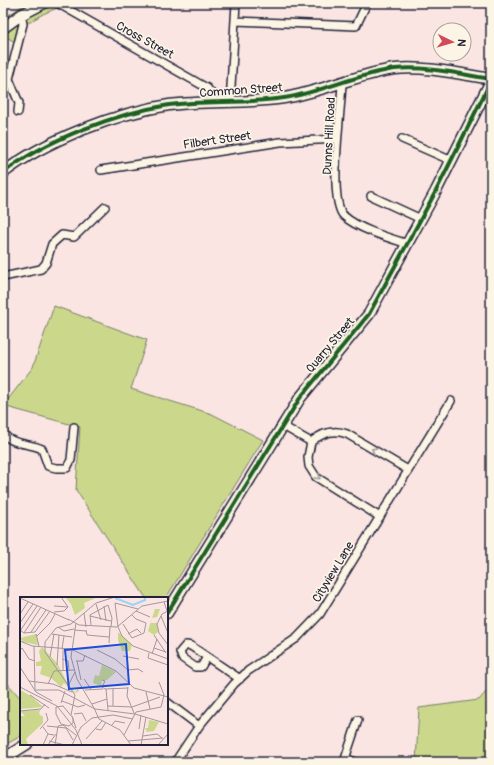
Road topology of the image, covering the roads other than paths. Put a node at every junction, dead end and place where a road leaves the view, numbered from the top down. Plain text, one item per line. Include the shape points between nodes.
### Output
1 (44, 3) edge
2 (57, 3) edge
3 (236, 3) edge
4 (366, 3) edge
5 (21, 15) junction
6 (235, 21) junction
7 (3, 28) edge
8 (491, 80) edge
9 (342, 81) junction
10 (213, 102) junction
11 (230, 102) junction
12 (18, 112) dead end
13 (337, 139) junction
14 (402, 139) dead end
15 (452, 161) junction
16 (101, 170) dead end
17 (3, 173) edge
18 (371, 196) dead end
19 (104, 207) dead end
20 (421, 219) junction
21 (408, 244) junction
22 (3, 277) edge
23 (451, 401) dead end
24 (283, 426) junction
25 (74, 427) dead end
26 (3, 432) edge
27 (311, 442) junction
28 (408, 470) junction
29 (380, 517) junction
30 (168, 611) edge
31 (207, 657) dead end
32 (240, 679) junction
33 (168, 703) edge
34 (358, 720) dead end
35 (199, 726) junction
36 (25, 745) edge
37 (3, 759) edge
38 (345, 760) edge
39 (174, 762) edge
40 (355, 762) edge

1 - 5 main road
2 - 10 street, Cross Street via 207,88 212,94
3 - 6 street
4 - 6 street via 356,26
5 - 7 main road
5 - 12 street via 23,24 9,79 19,103
6 - 11 street
8 - 9 main road, Common Street via 449,72 413,69 376,73
8 - 15 main road, Quarry Street
9 - 11 main road, Common Street via 297,96
9 - 13 street, Dunns Hill Road via 342,107
10 - 11 main road, Common Street
10 - 17 main road, Common Street via 170,105 120,116 36,151
13 - 16 street, Filbert Street via 280,142
13 - 21 street, Dunns Hill Road via 336,195 344,216 380,234
14 - 15 street
15 - 20 main road, Quarry Street
18 - 20 street
19 - 22 street via 74,237 62,235 52,244 46,263 41,269
20 - 21 main road, Quarry Street
21 - 24 main road, Quarry Street via 369,314 300,398
23 - 28 street, Cityview Lane
24 - 27 street
24 - 30 main road, Quarry Street
25 - 26 street via 71,460 66,468 48,466 42,449 12,440
28 -> 27 street via 339,431 324,434
27 -> 29 street via 309,466 316,477
28 - 29 street, Cityview Lane
29 - 32 street, Cityview Lane via 309,628
31 - 32 street
32 - 35 street, Cityview Lane
33 - 35 street
34 - 38 street
35 - 39 street, Cityview Lane
36 - 37 main road
38 - 40 street

